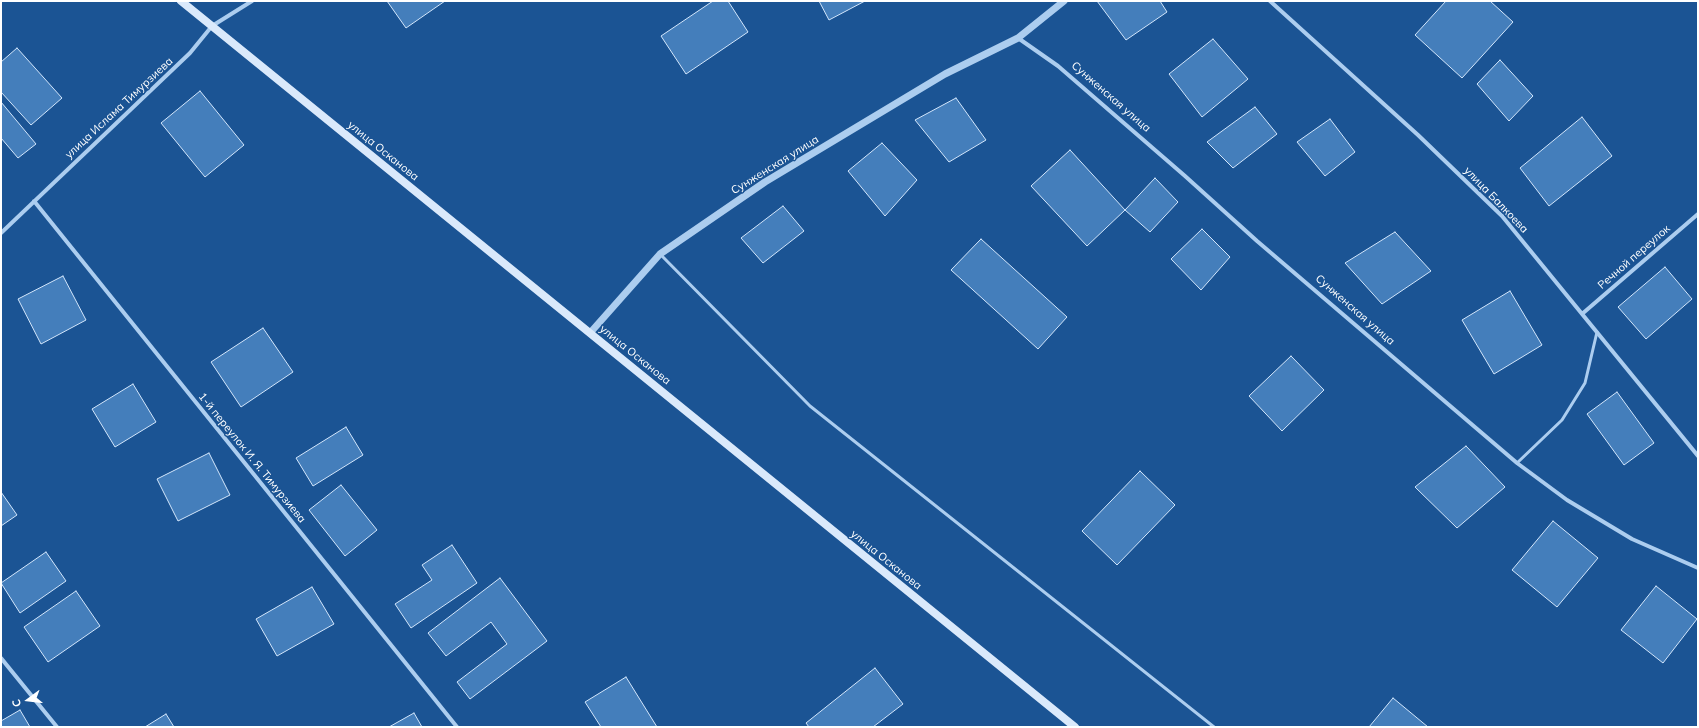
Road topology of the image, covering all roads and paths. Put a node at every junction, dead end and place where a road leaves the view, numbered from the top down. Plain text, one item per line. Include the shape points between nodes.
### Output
1 (180, 1) edge
2 (252, 1) edge
3 (1064, 1) edge
4 (1270, 1) edge
5 (212, 26) junction
6 (1018, 38) junction
7 (34, 201) junction
8 (1698, 214) edge
9 (1, 233) edge
10 (660, 254) junction
11 (1582, 314) junction
12 (1597, 331) junction
13 (590, 333) junction
14 (1698, 456) edge
15 (1517, 463) junction
16 (1698, 568) edge
17 (1, 658) edge
18 (57, 727) edge
19 (457, 727) edge
20 (1075, 727) edge
21 (1214, 727) edge

1 - 5 main road, улица Осканова
2 - 5 street, улица Ислама Тимурзиева
3 - 6 street, Сунженская улица
4 - 11 street, улица Балкоева via 1418,135 1502,216
5 - 7 street, улица Ислама Тимурзиева via 190,53
5 - 13 main road, улица Осканова
6 - 10 street, Сунженская улица via 946,74 779,174
6 - 15 street, Сунженская улица via 1058,66 1257,241
7 - 9 street, улица Ислама Тимурзиева
7 - 19 street, 1-й переулок И. Я. Тимурзиева
8 - 11 street, Речной переулок
10 - 13 street, Сунженская улица
10 - 21 lane via 810,406
11 - 12 street, улица Балкоева
12 - 14 street, улица Балкоева
12 - 15 lane via 1585,382 1562,420
13 - 20 main road, улица Осканова
15 - 16 street, Сунженская улица via 1567,500 1632,539
17 - 18 street

